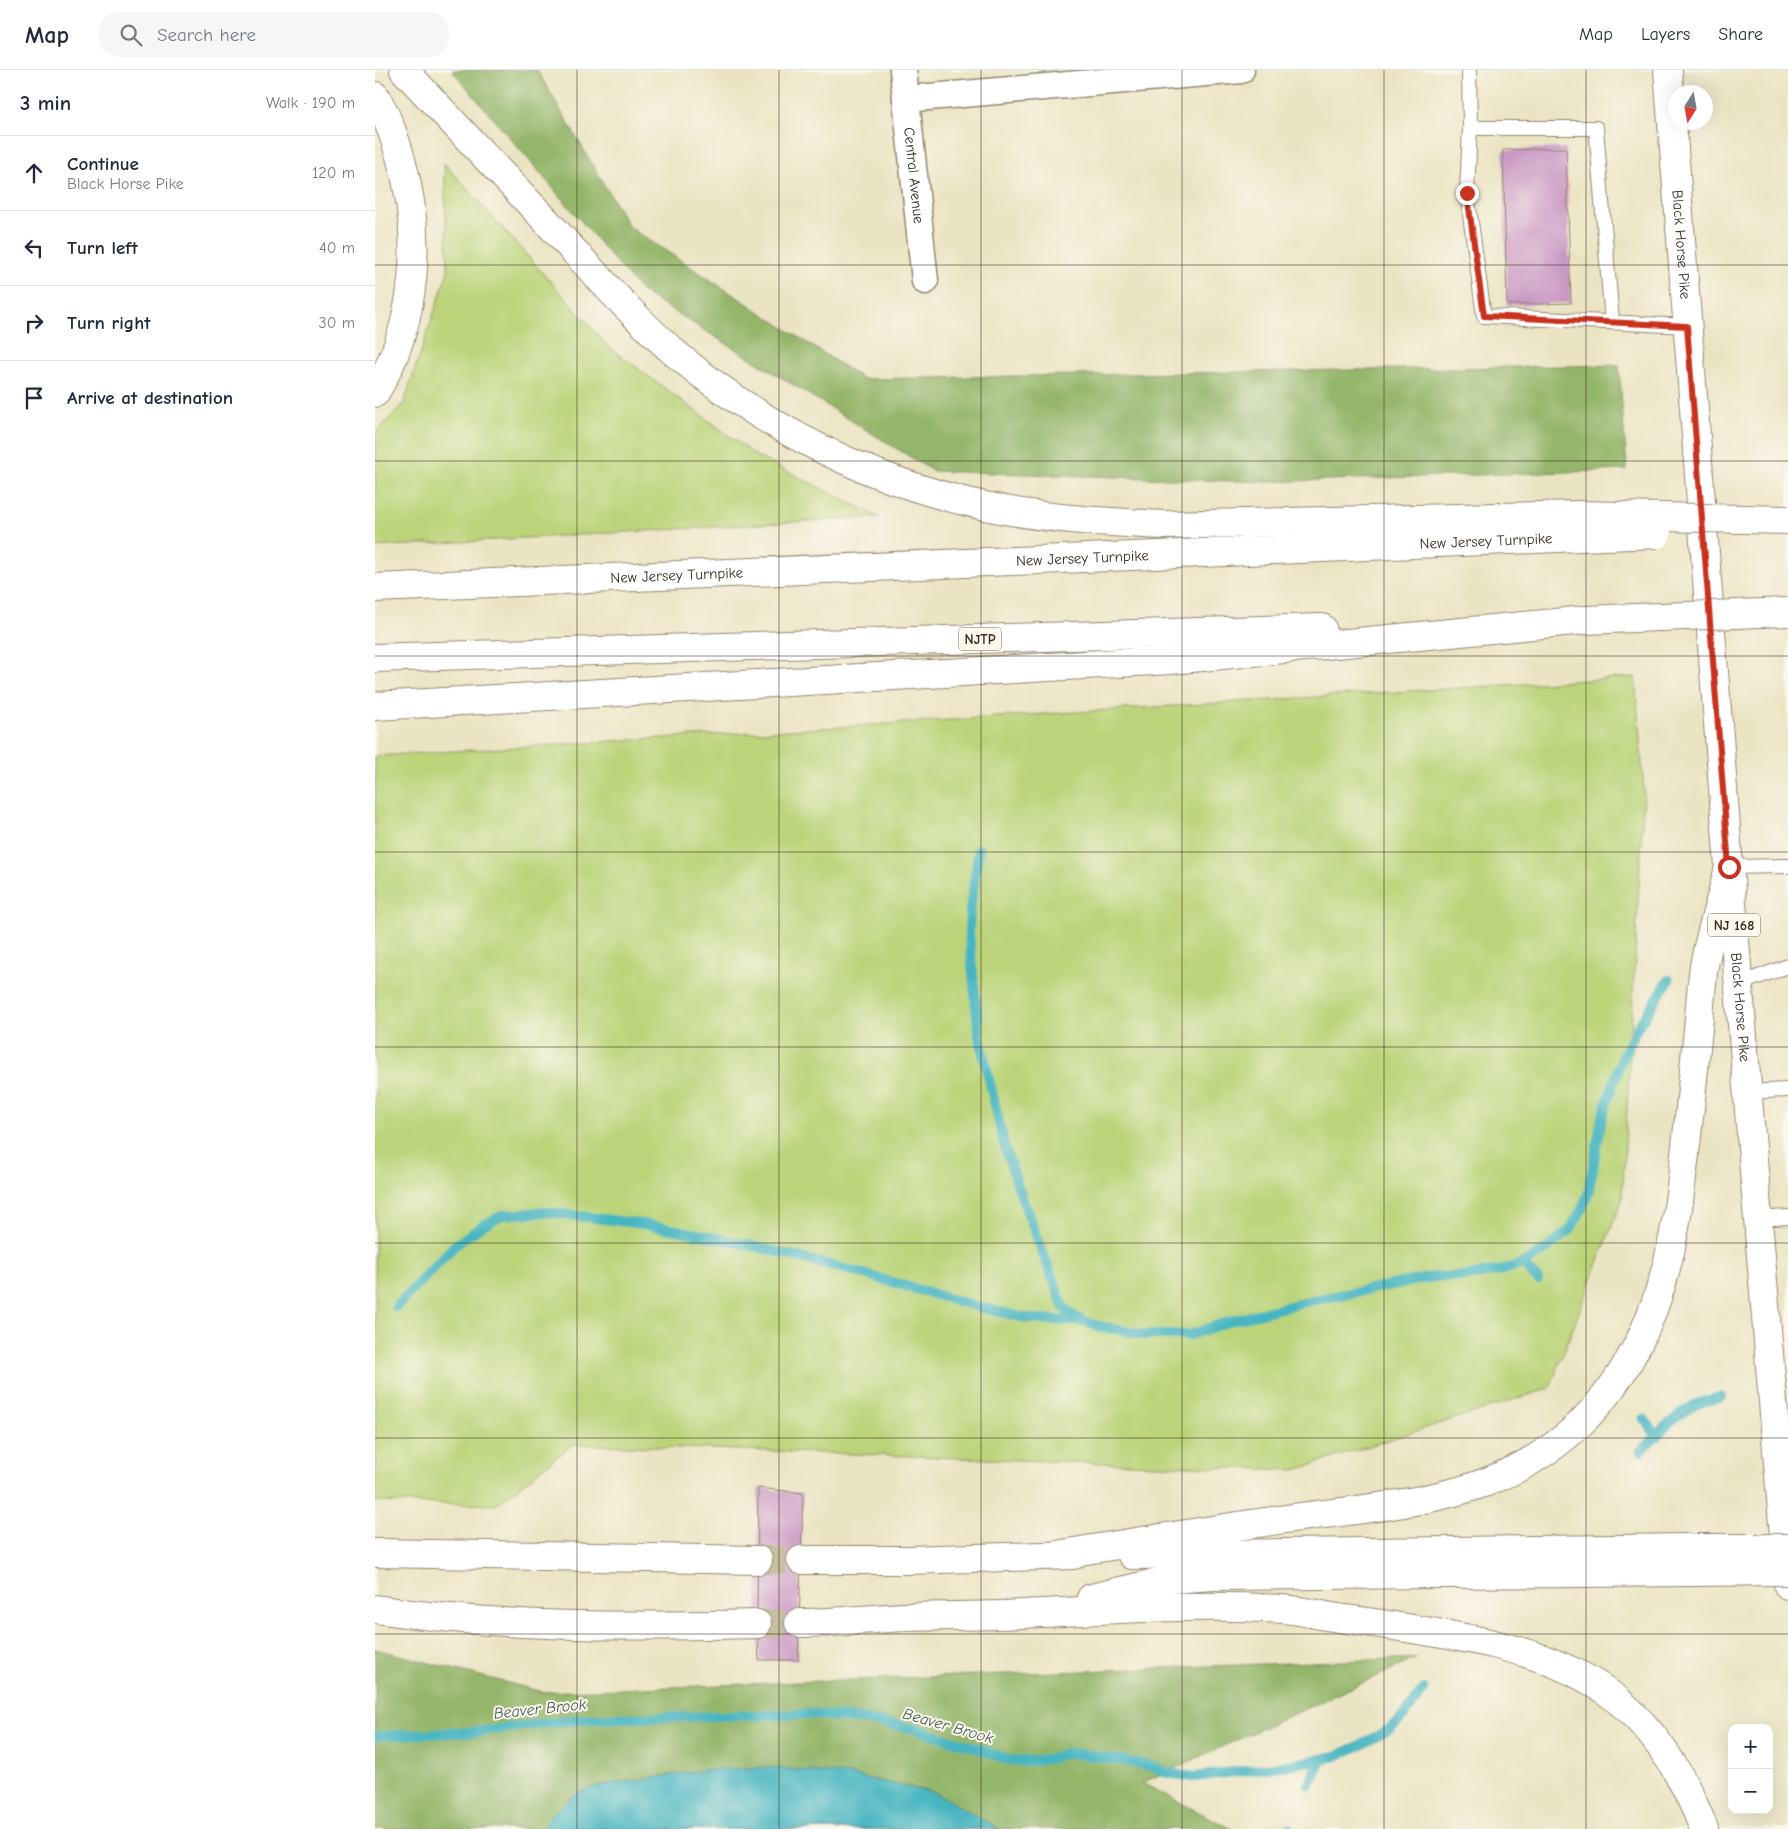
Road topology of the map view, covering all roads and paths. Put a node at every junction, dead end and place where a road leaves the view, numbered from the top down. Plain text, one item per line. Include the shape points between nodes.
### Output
1 (404, 70) edge
2 (903, 70) edge
3 (1241, 70) edge
4 (1469, 70) edge
5 (1668, 70) edge
6 (375, 96) edge
7 (906, 99) junction
8 (1470, 128) junction
9 (925, 281) dead end
10 (1612, 322) junction
11 (1687, 326) junction
12 (375, 393) edge
13 (1788, 520) edge
14 (1580, 526) junction
15 (1788, 529) edge
16 (375, 588) edge
17 (1788, 612) edge
18 (1585, 620) junction
19 (375, 658) edge
20 (375, 706) edge
21 (1788, 866) edge
22 (1729, 867) junction
23 (1788, 966) edge
24 (1739, 984) junction
25 (1788, 1090) edge
26 (1749, 1092) junction
27 (1788, 1217) edge
28 (1759, 1219) junction
29 (1788, 1548) edge
30 (375, 1553) edge
31 (1056, 1555) junction
32 (759, 1560) tunnel mouth
33 (801, 1560) tunnel mouth
34 (1692, 1560) junction
35 (1788, 1571) edge
36 (1788, 1585) edge
37 (375, 1609) edge
38 (1022, 1614) junction
39 (799, 1623) tunnel mouth
40 (757, 1624) tunnel mouth
41 (1704, 1829) edge

1 - 14 main road via 630,310 676,353 721,390 769,421 816,447 871,471 983,506 1042,517 1102,522
2 - 7 street, Central Avenue
3 - 7 street
4 - 8 lane
5 - 11 main road, Black Horse Pike / NJ 168
6 - 12 main road via 383,108 406,178 413,254 404,323 394,355
7 - 9 street, Central Avenue
8 - 10 lane via 1467,193 1484,316
8 - 10 lane via 1596,128
10 - 11 lane
11 - 22 main road, Black Horse Pike / NJ 168
13 - 14 main road, bridge
14 - 15 main road, New Jersey Turnpike, bridge
14 - 16 main road, New Jersey Turnpike
17 - 18 main road, NJTP, bridge
18 - 19 main road, NJTP
18 - 20 main road via 1171,660
21 - 22 lane
22 - 24 main road, Black Horse Pike / NJ 168
22 - 31 main road via 1704,966 1675,1229 1664,1273 1654,1306 1629,1362 1605,1398 1583,1422 1554,1446 1507,1474 1472,1487 1397,1504
23 - 24 lane
24 - 26 main road, Black Horse Pike / NJ 168
25 - 26 lane
26 - 28 main road, Black Horse Pike / NJ 168
27 - 28 lane
28 - 36 main road, Black Horse Pike / NJ 168
29 - 34 main road, bridge
30 - 32 main road
31 - 33 main road
31 - 34 main road via 1249,1553
34 - 35 main road, bridge
34 - 38 main road via 1171,1578
37 - 40 main road via 495,1622 647,1626
38 - 39 main road
38 - 41 main road via 1173,1606 1285,1609 1453,1635 1529,1654 1587,1679 1614,1698 1639,1722 1662,1748 1681,1778

